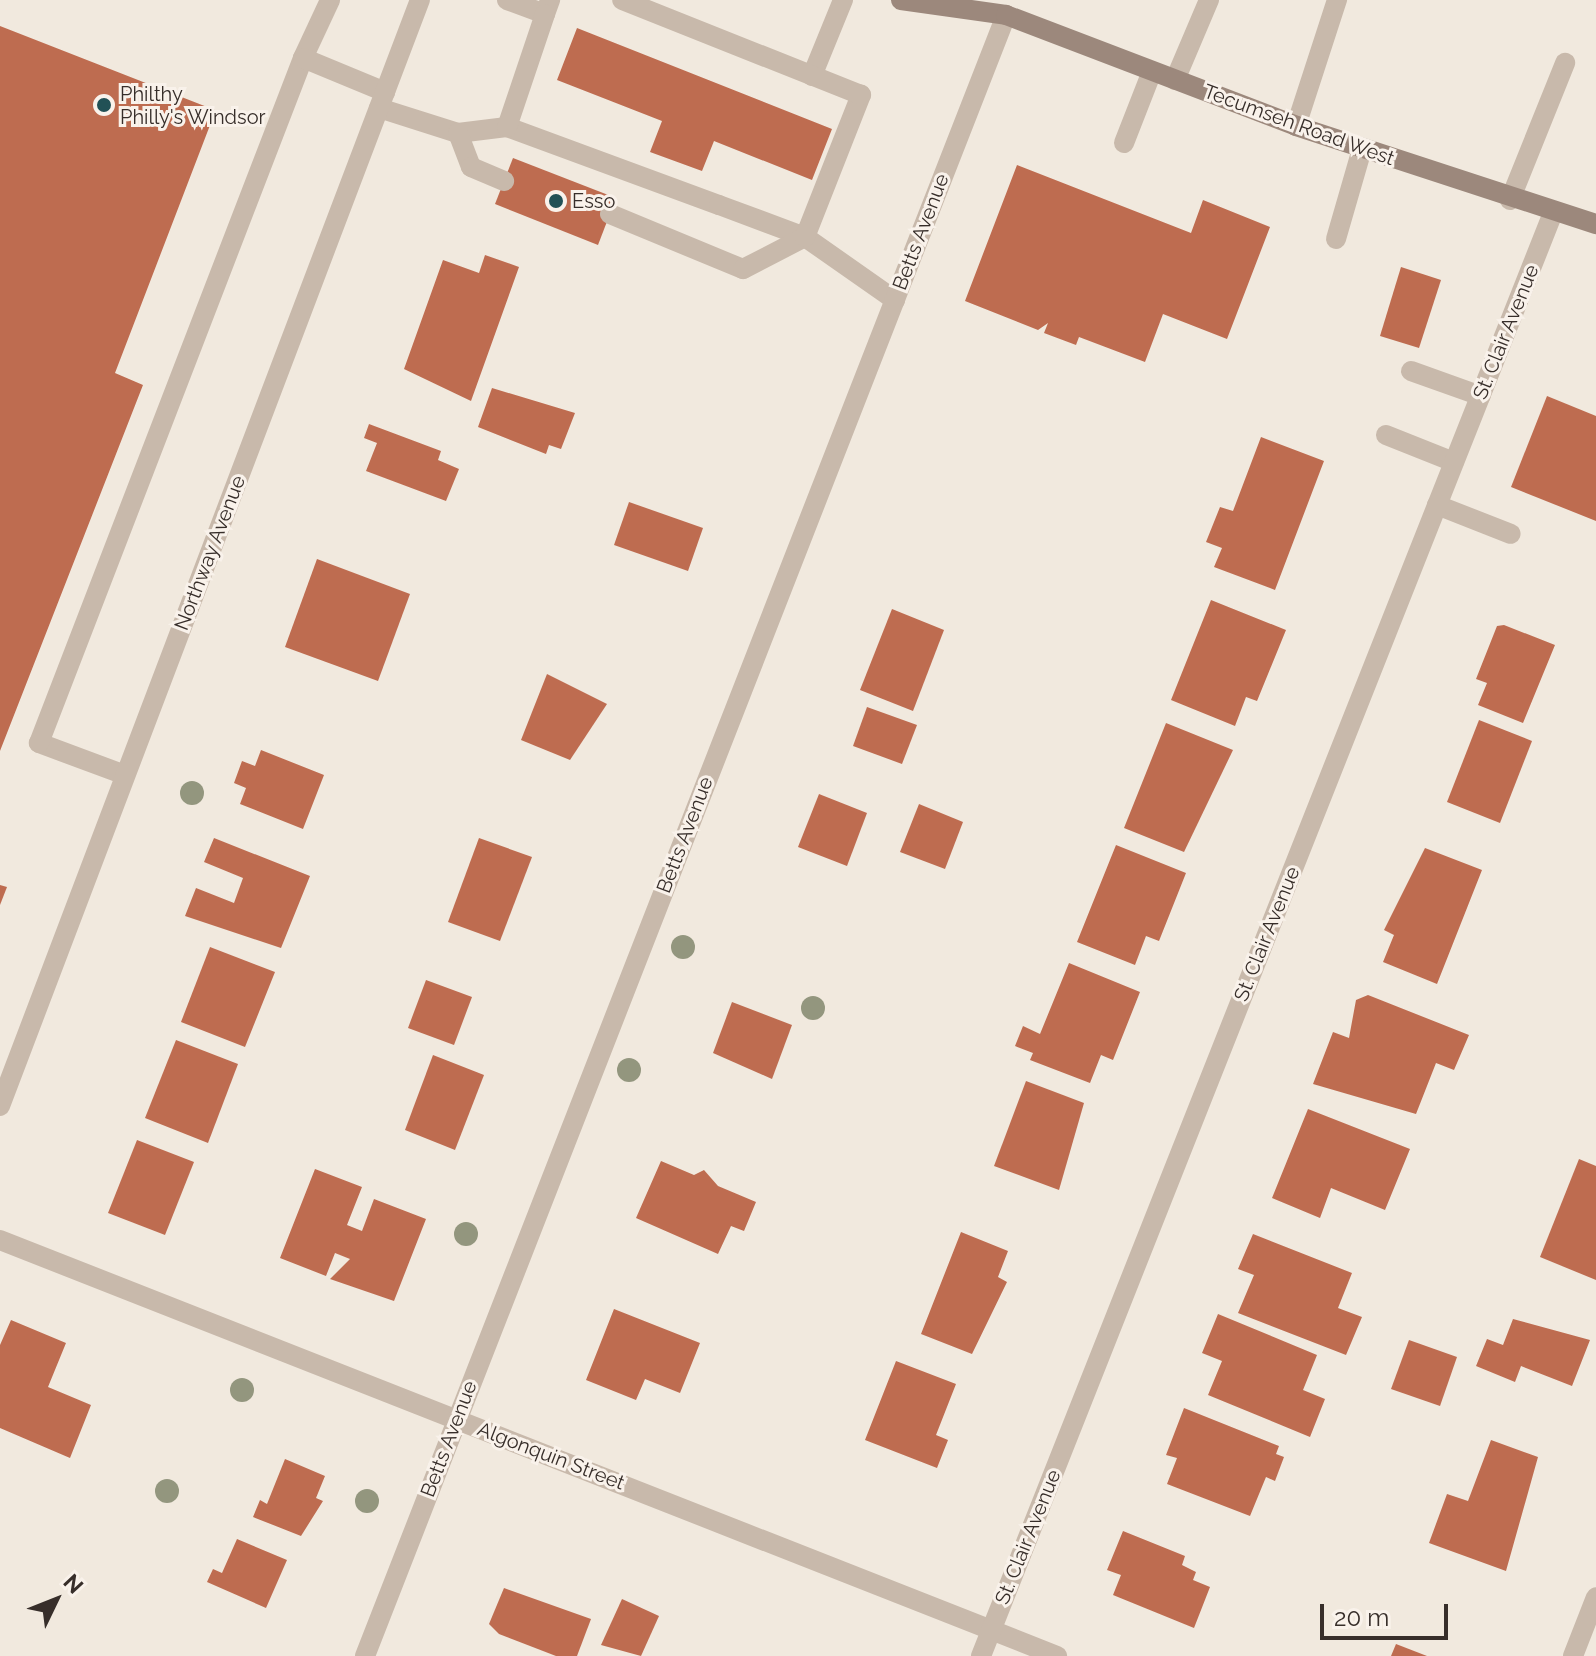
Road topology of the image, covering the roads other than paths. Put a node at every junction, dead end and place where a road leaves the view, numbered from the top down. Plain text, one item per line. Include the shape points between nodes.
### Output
1 (330, 0) edge
2 (420, 0) edge
3 (507, 0) edge
4 (843, 0) edge
5 (901, 0) edge
6 (984, 0) edge
7 (1209, 0) edge
8 (1337, 0) edge
9 (635, 2) edge
10 (547, 7) edge
11 (1006, 15) junction
12 (303, 58) junction
13 (1565, 63) dead end
14 (1152, 71) junction
15 (812, 76) junction
16 (1175, 80) junction
17 (382, 100) junction
18 (1296, 126) junction
19 (507, 127) junction
20 (458, 133) junction
21 (1124, 143) dead end
22 (1362, 149) junction
23 (504, 181) dead end
24 (1510, 200) junction
25 (1553, 213) junction
26 (610, 214) dead end
27 (1596, 224) edge
28 (805, 237) junction
29 (1336, 239) dead end
30 (895, 300) junction
31 (1411, 371) dead end
32 (1481, 396) junction
33 (1386, 435) dead end
34 (1454, 462) junction
35 (1437, 505) junction
36 (1511, 534) dead end
37 (125, 775) junction
38 (0, 1106) edge
39 (0, 1240) edge
40 (457, 1420) junction
41 (1596, 1597) edge
42 (992, 1630) junction
43 (365, 1656) edge
44 (981, 1656) edge
45 (1057, 1656) edge
46 (1573, 1656) edge

1 - 12 street
2 - 17 street, Northway Avenue
3 - 10 street
4 - 15 street
5 - 11 main road, Tecumseh Road West
6 - 11 main road, Tecumseh Road West
7 - 16 street
8 - 18 street
9 - 15 street
10 - 19 street
11 - 14 main road, Tecumseh Road West
11 - 30 street, Betts Avenue
12 - 17 street
12 - 37 street via 39,743
13 - 24 street
14 - 16 main road, Tecumseh Road West
14 - 21 street
15 - 28 street via 861,95
16 - 18 main road, Tecumseh Road West
17 - 20 street
17 - 37 street, Northway Avenue
18 - 22 main road, Tecumseh Road West
19 - 20 street
19 - 28 street
20 - 23 street via 471,167
22 - 24 main road, Tecumseh Road West
22 - 29 street
24 - 25 main road, Tecumseh Road West
25 - 27 main road, Tecumseh Road West
25 - 32 street, St. Clair Avenue
26 - 28 street via 743,269
28 - 30 street
30 - 40 street, Betts Avenue
31 - 32 street
32 - 34 street, St. Clair Avenue
33 - 34 street
34 - 35 street, St. Clair Avenue
35 - 36 street
35 - 42 street, St. Clair Avenue
37 - 38 street, Northway Avenue
39 - 40 street, Algonquin Street
40 - 42 street, Algonquin Street
40 - 43 street, Betts Avenue
41 - 46 street
42 - 44 street, St. Clair Avenue
42 - 45 street, Algonquin Street

